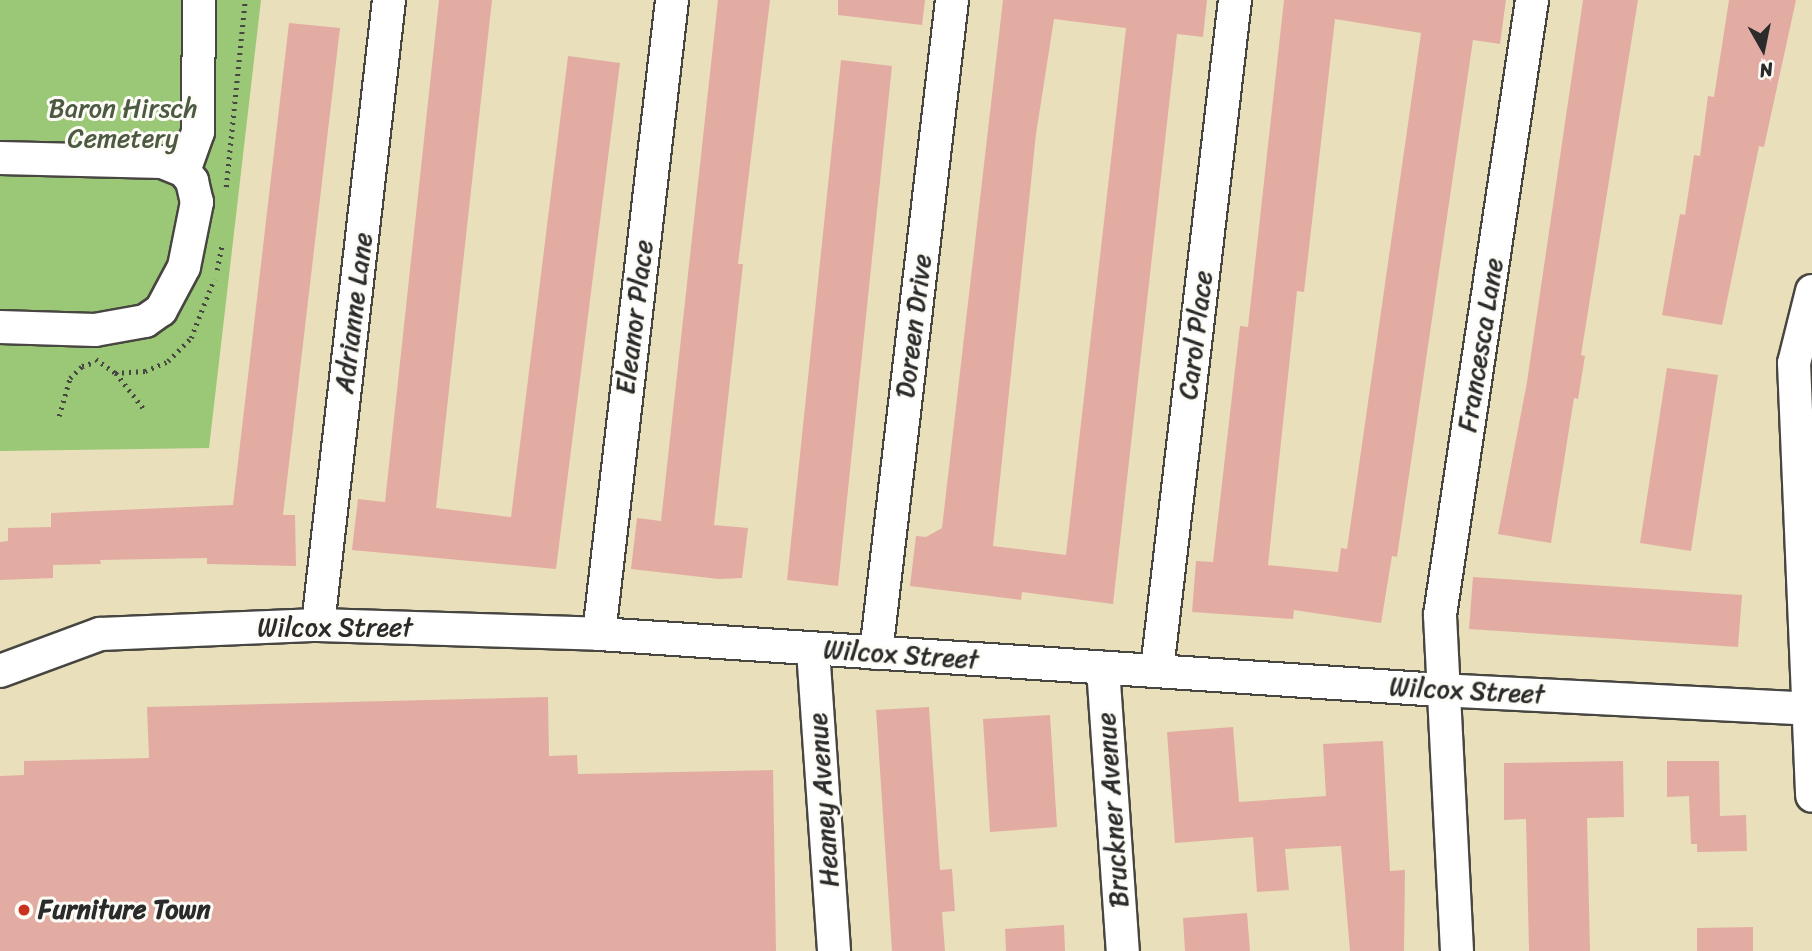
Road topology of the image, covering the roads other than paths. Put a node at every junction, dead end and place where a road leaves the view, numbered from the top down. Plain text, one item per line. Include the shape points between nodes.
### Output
1 (199, 0) edge
2 (389, 0) edge
3 (671, 0) edge
4 (952, 0) edge
5 (1235, 0) edge
6 (1532, 0) edge
7 (0, 158) edge
8 (184, 171) junction
9 (1812, 291) edge
10 (0, 327) edge
11 (318, 625) junction
12 (599, 634) junction
13 (813, 650) junction
14 (876, 653) junction
15 (1103, 668) junction
16 (1157, 670) junction
17 (0, 671) edge
18 (1440, 690) junction
19 (1809, 709) junction
20 (1812, 796) edge
21 (834, 951) edge
22 (1123, 951) edge
23 (1457, 951) edge

1 - 8 street via 198,131
2 - 11 street, Adrianne Lane
3 - 12 street, Eleanor Place
4 - 14 street, Doreen Drive
5 - 16 street, Carol Place
6 - 18 street, Francesca Lane via 1440,615
7 - 8 street via 163,162
8 - 10 street via 196,190 193,239 161,310 124,327
9 - 19 street via 1794,363
11 - 12 street, Wilcox Street
11 - 17 street, Wilcox Street via 100,634
12 - 13 street, Wilcox Street
13 - 14 street, Wilcox Street
13 - 21 street, Heaney Avenue
14 - 15 street, Wilcox Street
15 - 16 street, Wilcox Street
15 - 22 street, Bruckner Avenue
16 - 18 street, Wilcox Street
18 - 19 street, Wilcox Street
18 - 23 street, Francesca Lane
19 - 20 street

